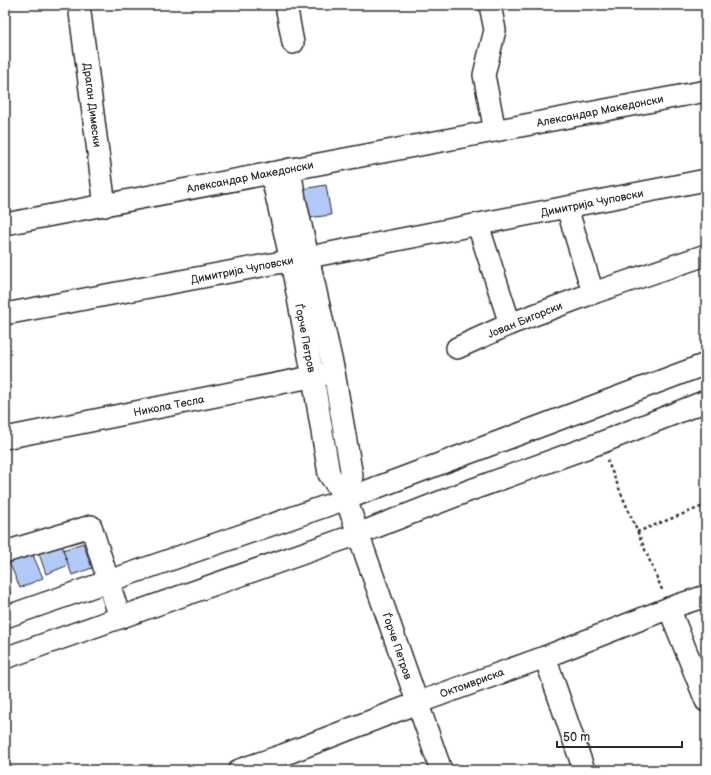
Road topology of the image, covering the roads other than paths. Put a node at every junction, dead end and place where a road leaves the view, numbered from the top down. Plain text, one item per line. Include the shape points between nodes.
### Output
1 (79, 5) edge
2 (286, 5) edge
3 (490, 5) edge
4 (293, 43) dead end
5 (706, 91) edge
6 (495, 131) junction
7 (280, 171) junction
8 (706, 180) edge
9 (105, 206) junction
10 (567, 208) junction
11 (5, 224) edge
12 (478, 224) junction
13 (706, 255) edge
14 (300, 259) junction
15 (593, 293) junction
16 (5, 314) edge
17 (510, 324) junction
18 (457, 348) dead end
19 (706, 364) edge
20 (334, 372) junction
21 (313, 377) junction
22 (706, 401) edge
23 (5, 438) edge
24 (346, 500) junction
25 (358, 534) junction
26 (5, 552) edge
27 (109, 582) junction
28 (706, 596) edge
29 (669, 608) junction
30 (5, 617) edge
31 (120, 618) junction
32 (545, 657) junction
33 (5, 658) edge
34 (706, 700) edge
35 (417, 702) junction
36 (286, 763) edge
37 (239, 770) edge
38 (441, 770) edge
39 (584, 770) edge

1 - 9 street, Драган Димески
2 - 4 street
3 - 6 street via 495,30 484,75
5 - 6 street, Александар Македонски
6 - 7 street, Александар Македонски
7 - 9 street, Александар Македонски
7 - 14 street, Ѓорче Петров via 295,199
8 - 10 street, Димитрија Чуповски
9 - 11 street, Александар Македонски
10 - 12 street, Димитрија Чуповски
10 - 15 street
12 - 14 street, Димитрија Чуповски
12 - 17 street
13 - 15 street, Јован Бигорски
14 - 16 street, Димитрија Чуповски
14 - 20 street, Ѓорче Петров
14 - 21 street, Ѓорче Петров
15 - 17 street, Јован Бигорски
17 - 18 street, Јован Бигорски
19 - 24 street
20 - 21 street, Никола Тесла
20 - 24 street, Ѓорче Петров via 352,476
21 - 23 street, Никола Тесла
21 - 24 street, Ѓорче Петров via 329,474
22 - 25 street
24 - 25 street, Ѓорче Петров
24 - 27 street
25 - 31 street
25 - 35 street, Ѓорче Петров
26 - 27 street via 91,526
27 - 30 street
27 - 31 street
28 - 29 street, Октомвриска
29 - 32 street, Октомвриска
29 - 34 street
31 - 33 street
32 - 35 street, Октомвриска
32 - 39 street
35 - 36 street, Октомвриска
35 - 38 street, Ѓорче Петров
36 - 37 street, Октомвриска

